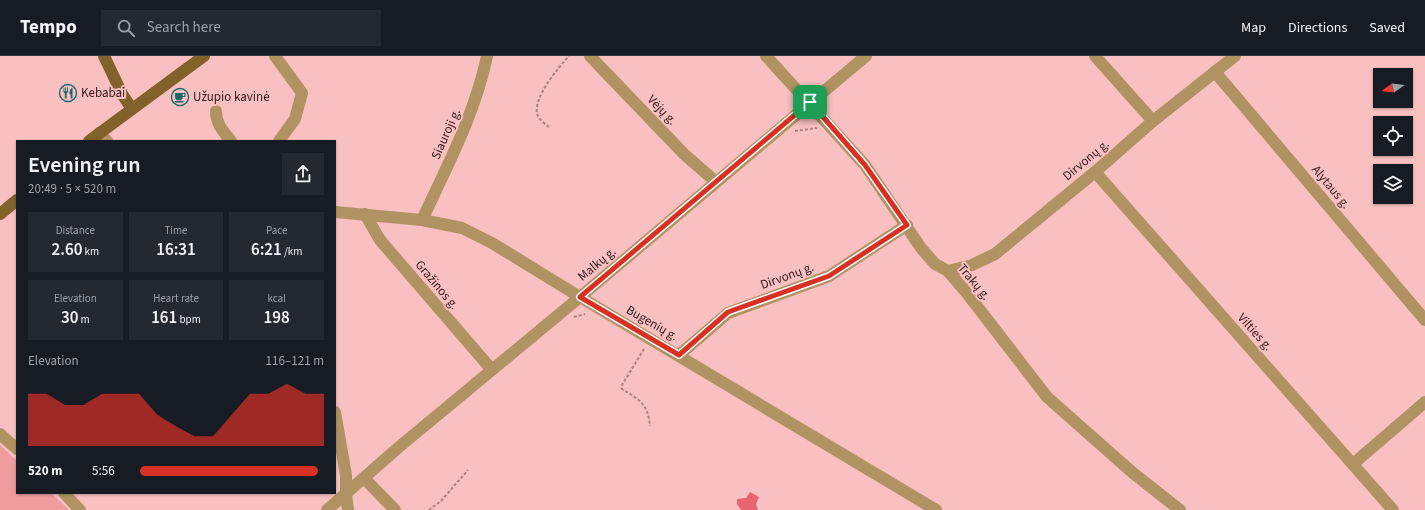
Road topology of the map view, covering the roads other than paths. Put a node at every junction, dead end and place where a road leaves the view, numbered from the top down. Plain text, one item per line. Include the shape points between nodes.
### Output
1 (104, 56) edge
2 (204, 56) edge
3 (275, 56) edge
4 (488, 56) edge
5 (590, 56) edge
6 (766, 56) edge
7 (866, 56) edge
8 (1095, 56) edge
9 (1235, 56) edge
10 (1216, 72) junction
11 (810, 102) junction
12 (132, 109) junction
13 (216, 112) dead end
14 (1153, 121) junction
15 (98, 138) edge
16 (230, 140) edge
17 (280, 140) edge
18 (1095, 172) junction
19 (716, 182) junction
20 (16, 201) edge
21 (336, 212) edge
22 (0, 214) edge
23 (365, 214) junction
24 (422, 220) junction
25 (907, 225) junction
26 (948, 271) junction
27 (580, 297) junction
28 (1425, 320) edge
29 (679, 355) junction
30 (492, 370) junction
31 (1425, 402) edge
32 (336, 418) edge
33 (0, 434) edge
34 (16, 448) edge
35 (1353, 464) junction
36 (364, 478) junction
37 (65, 494) edge
38 (346, 494) junction
39 (80, 510) edge
40 (327, 510) edge
41 (348, 510) edge
42 (395, 510) edge
43 (936, 510) edge
44 (1180, 510) edge
45 (1393, 510) edge

1 - 12 main road
2 - 12 main road
3 - 17 street via 302,94 295,119
4 - 24 street, Siauroji g. via 482,84 469,119
5 - 19 street, Vėjų g. via 684,154
6 - 11 street, Trakų g.
7 - 11 street, Malkų g.
8 - 14 street
9 - 10 street, Dirvonų g.
10 - 14 street, Dirvonų g.
10 - 28 street, Alytaus g.
11 - 19 street, Malkų g.
11 - 25 street, Trakų g. via 865,165
12 - 15 main road
13 - 16 street via 219,127
14 - 18 street, Dirvonų g.
18 - 26 street, Dirvonų g. via 995,254 972,265
18 - 35 street, Vilties g.
19 - 27 street, Malkų g.
20 - 22 main road
21 - 23 street, Bugenių g.
23 - 24 street, Bugenių g.
23 - 30 street, Gražinos g. via 380,240
24 - 27 street, Bugenių g. via 462,228 492,243
25 - 26 street, Trakų g. via 921,248 935,264
25 - 29 street, Dirvonų g. via 829,276 728,312
26 - 44 street, Trakų g. via 1047,396
27 - 29 street, Bugenių g.
27 - 30 street, Malkų g.
29 - 43 street, Bugenių g.
30 - 36 street, Malkų g.
31 - 35 street
32 - 38 street via 346,475
33 - 34 street
35 - 45 street, Vilties g.
36 - 38 street, Malkų g.
36 - 42 street
37 - 39 street
38 - 40 street, Malkų g.
38 - 41 street

